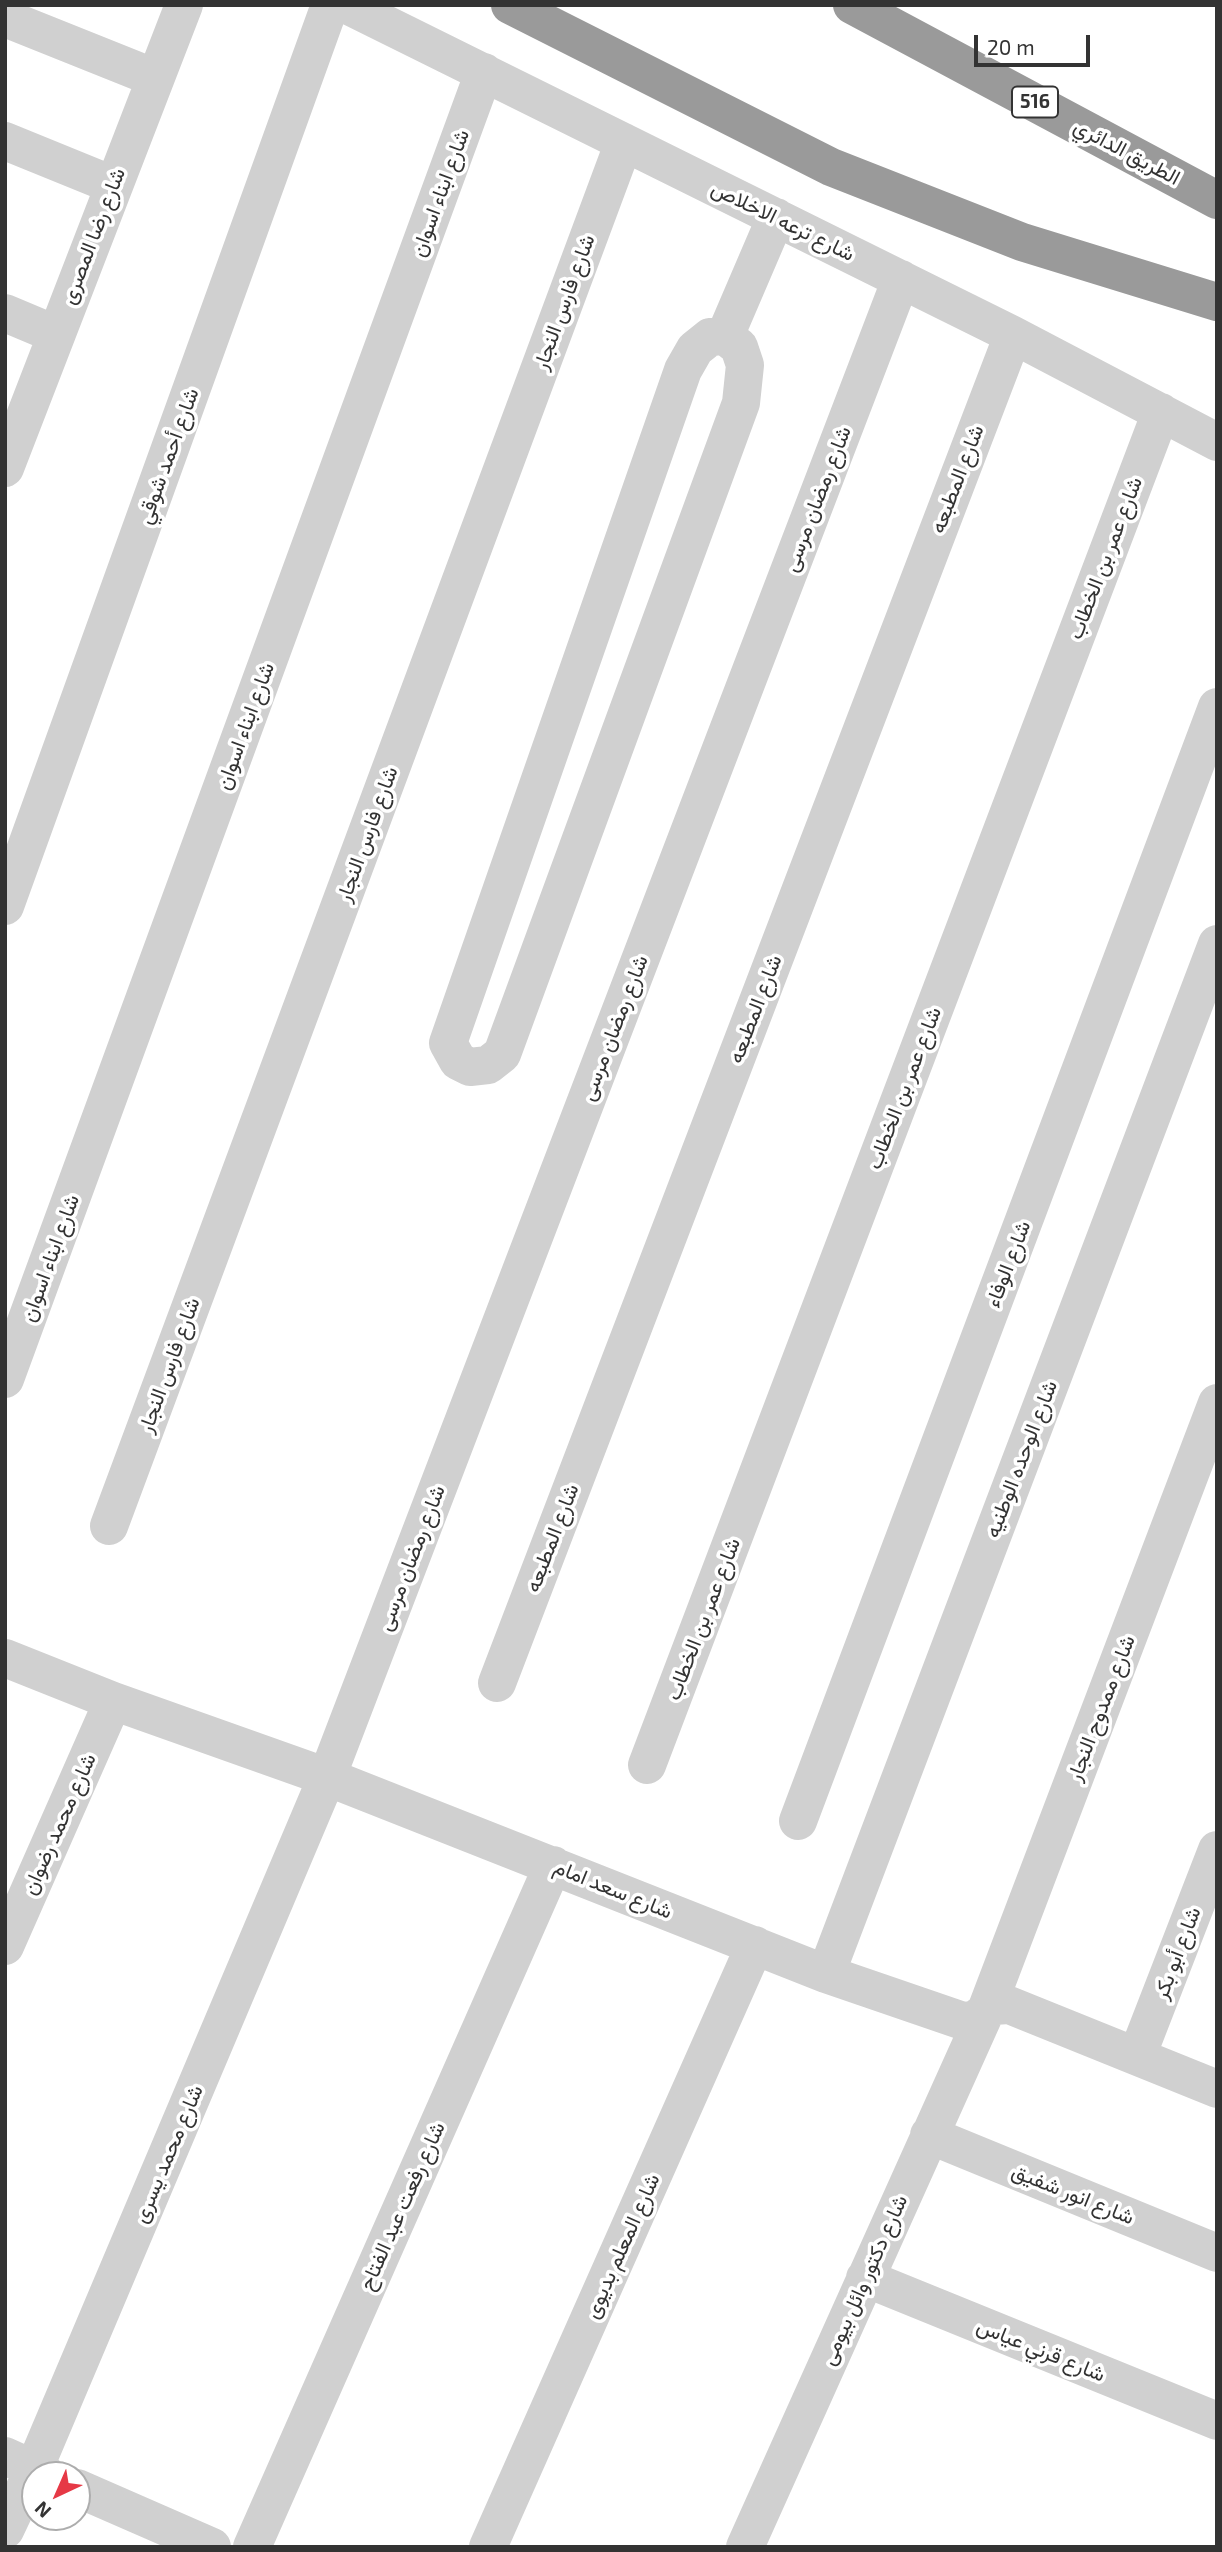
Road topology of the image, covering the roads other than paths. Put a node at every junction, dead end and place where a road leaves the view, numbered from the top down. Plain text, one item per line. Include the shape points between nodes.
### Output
1 (184, 5) edge
2 (330, 5) edge
3 (347, 5) edge
4 (510, 5) edge
5 (852, 5) edge
6 (5, 18) edge
7 (484, 72) junction
8 (155, 78) junction
9 (5, 141) edge
10 (624, 142) junction
11 (113, 185) junction
12 (1217, 200) edge
13 (776, 217) junction
14 (901, 279) junction
15 (1217, 302) edge
16 (5, 313) edge
17 (54, 334) junction
18 (1013, 335) junction
19 (725, 336) junction
20 (1161, 412) junction
21 (1217, 443) edge
22 (5, 468) edge
23 (1217, 706) edge
24 (5, 906) edge
25 (1217, 944) edge
26 (5, 1379) edge
27 (1217, 1403) edge
28 (109, 1526) dead end
29 (5, 1658) edge
30 (497, 1683) dead end
31 (113, 1701) junction
32 (647, 1765) dead end
33 (327, 1777) junction
34 (798, 1821) dead end
35 (1217, 1850) edge
36 (553, 1865) junction
37 (755, 1945) junction
38 (5, 1946) edge
39 (826, 1974) junction
40 (985, 2013) junction
41 (1137, 2056) junction
42 (1217, 2089) edge
43 (929, 2135) junction
44 (1217, 2253) edge
45 (865, 2278) junction
46 (1217, 2421) edge
47 (32, 2461) edge
48 (21, 2488) edge
49 (91, 2494) edge
50 (5, 2530) edge
51 (212, 2547) edge
52 (252, 2547) edge
53 (488, 2547) edge
54 (745, 2547) edge

1 - 8 street, شارع رضا المصرى
2 - 24 street, شارع أحمد شوقي
3 - 7 street, شارع ترعه الاخلاص
4 - 15 highway via 866,182 1034,246
5 - 12 highway, الطريق الدائري / 516
6 - 8 street
7 - 10 street, شارع ترعه الاخلاص
7 - 26 street, شارع ابناء اسوان
8 - 11 street, شارع رضا المصرى
9 - 11 street
10 - 13 street, شارع ترعه الاخلاص
10 - 28 street, شارع فارس النجار
11 - 17 street, شارع رضا المصرى
13 - 14 street, شارع ترعه الاخلاص
13 - 19 street
14 - 18 street, شارع ترعه الاخلاص
14 - 33 street, شارع رمضان مرسى
16 - 17 street
17 - 22 street, شارع رضا المصرى
18 - 20 street, شارع ترعه الاخلاص
18 - 30 street, شارع المطبعه
19 - 19 street via 710,337 695,349 684,370 457,1017 448,1043 458,1061 470,1067 488,1065 502,1054 741,403 745,366 739,347
20 - 21 street, شارع ترعه الاخلاص
20 - 32 street, شارع عمر بن الخطاب
23 - 34 street, شارع الوفاء
25 - 39 street, شارع الوحده الوطنيه
27 - 40 street, شارع ممدوح النجار
29 - 31 street, شارع سعد امام
31 - 33 street, شارع سعد امام
31 - 38 street, شارع محمد رضوان
33 - 36 street, شارع سعد امام
33 - 47 street, شارع محمد يسرى
35 - 41 street, شارع أبو بكر
36 - 37 street, شارع سعد امام
36 - 52 street, شارع رفعت عبد الفتاح
37 - 39 street, شارع سعد امام
37 - 53 street, شارع المعلم بديوى
39 - 40 street, شارع سعد امام via 963,2021
40 - 41 street, شارع سعد امام via 993,2006 1009,2005
40 - 43 street, شارع دكتور وائل بيومى
41 - 42 street, شارع سعد امام
43 - 44 street, شارع انور شفيق
43 - 45 street, شارع دكتور وائل بيومى
45 - 46 street, شارع قرني عياس
45 - 54 street, شارع دكتور وائل بيومى
48 - 50 street, شارع محمد يسرى
49 - 51 street

